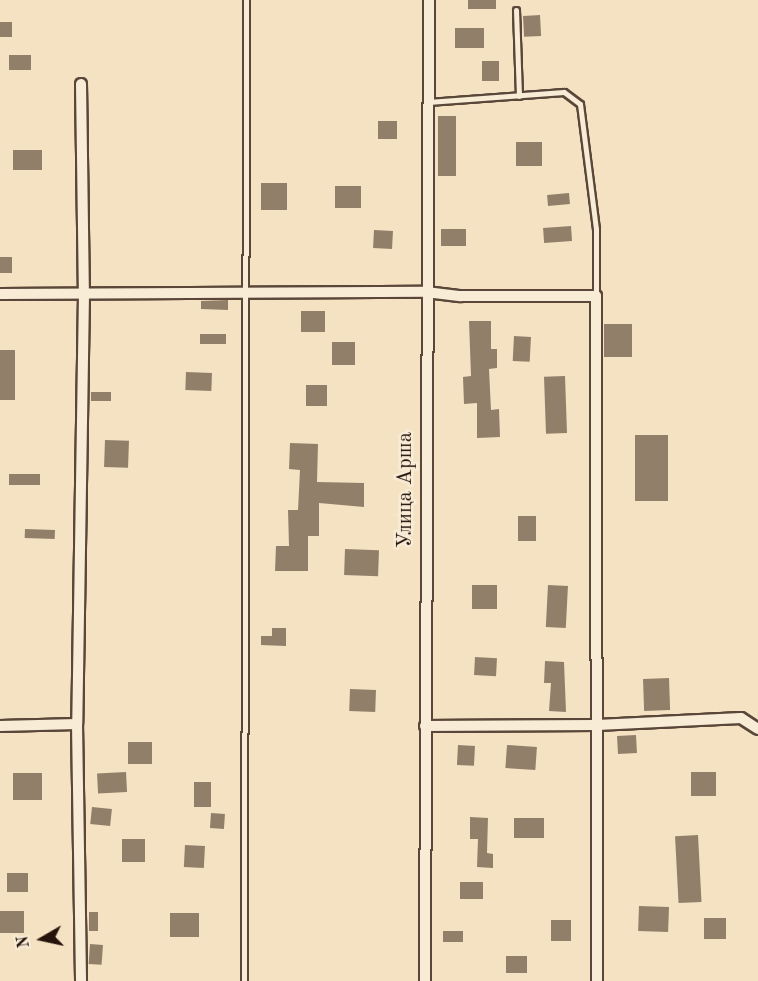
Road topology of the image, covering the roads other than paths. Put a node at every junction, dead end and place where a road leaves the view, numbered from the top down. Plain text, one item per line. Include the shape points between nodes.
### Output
1 (246, 0) edge
2 (429, 0) edge
3 (516, 10) dead end
4 (81, 84) dead end
5 (519, 96) junction
6 (428, 102) junction
7 (246, 292) junction
8 (426, 292) junction
9 (0, 294) edge
10 (84, 294) junction
11 (596, 296) junction
12 (77, 724) junction
13 (597, 725) junction
14 (0, 726) edge
15 (425, 726) junction
16 (758, 729) edge
17 (81, 981) edge
18 (244, 981) edge
19 (425, 981) edge
20 (597, 981) edge

1 - 7 lane
2 - 6 street, Улица Арша
3 - 5 lane
4 - 10 street
5 - 6 lane
5 - 11 lane via 564,92 580,104 596,229
6 - 8 street, Улица Арша
7 - 8 street
7 - 10 street
7 - 18 lane
8 - 11 street via 461,296
8 - 15 street, Улица Арша
9 - 10 street
10 - 12 street
11 - 13 street
12 - 14 street
12 - 17 street
13 - 15 street
13 - 16 street via 741,717
13 - 20 street
15 - 19 street, Улица Арша

